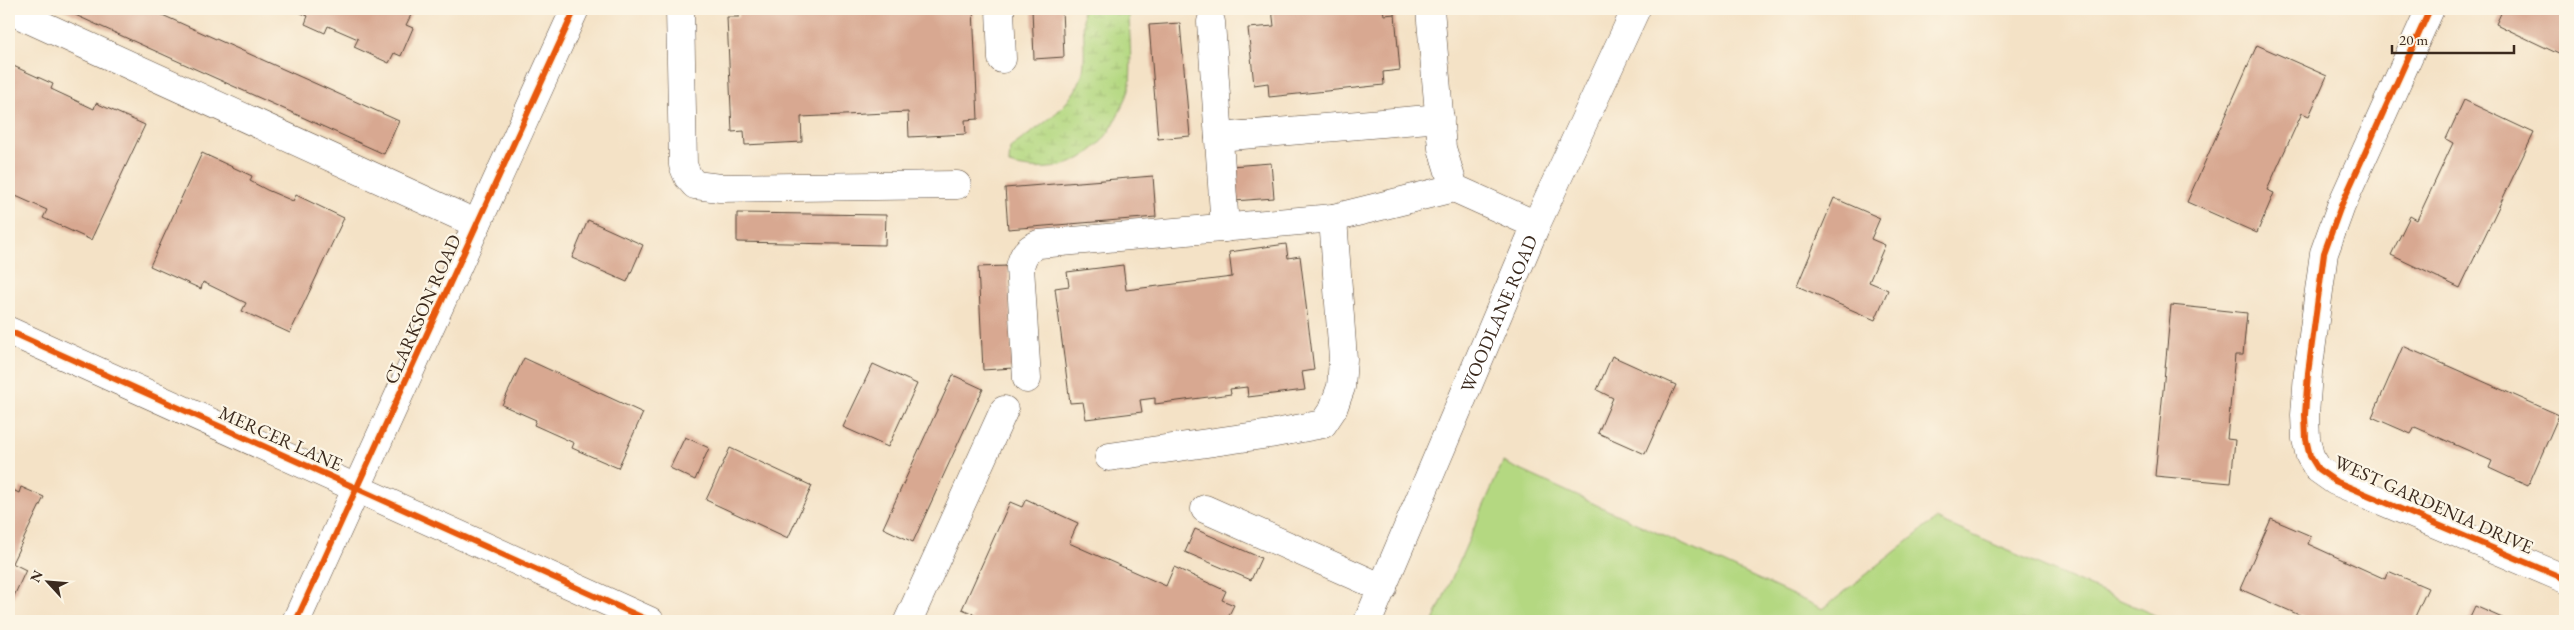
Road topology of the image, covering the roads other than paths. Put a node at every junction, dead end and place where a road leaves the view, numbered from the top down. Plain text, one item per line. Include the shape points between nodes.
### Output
1 (575, 9) edge
2 (680, 9) edge
3 (1000, 9) edge
4 (1430, 9) edge
5 (1636, 9) edge
6 (2430, 9) edge
7 (9, 10) edge
8 (1211, 22) dead end
9 (1002, 59) dead end
10 (1440, 118) junction
11 (1219, 137) junction
12 (958, 185) dead end
13 (1454, 188) junction
14 (1333, 218) junction
15 (477, 224) junction
16 (1536, 225) junction
17 (1225, 228) junction
18 (9, 331) edge
19 (1028, 380) dead end
20 (1004, 410) dead end
21 (1109, 457) dead end
22 (356, 489) junction
23 (1205, 509) dead end
24 (2565, 579) edge
25 (1383, 588) junction
26 (296, 621) edge
27 (650, 621) edge
28 (908, 621) edge
29 (1368, 621) edge

1 - 15 street, CLARKSON ROAD
2 - 12 street via 683,165 695,185 720,188
3 - 9 street
4 - 10 street
5 - 16 street, WOODLANE ROAD
6 - 24 street, WEST GARDENIA DRIVE via 2341,206 2324,253 2305,415 2310,456 2318,469 2352,488
7 - 15 street
8 - 11 street
10 - 11 street
10 - 13 street via 1442,148
11 - 17 street
13 - 14 street
13 - 16 street
14 - 17 street
14 - 21 street via 1343,358 1341,388 1323,424
15 - 22 street, CLARKSON ROAD
16 - 25 street, WOODLANE ROAD
17 - 19 street via 1039,244 1025,252 1020,267
18 - 22 street, MERCER LANE
20 - 28 street
22 - 26 street, CLARKSON ROAD
22 - 27 street, MERCER LANE
23 - 25 street
25 - 29 street, WOODLANE ROAD

